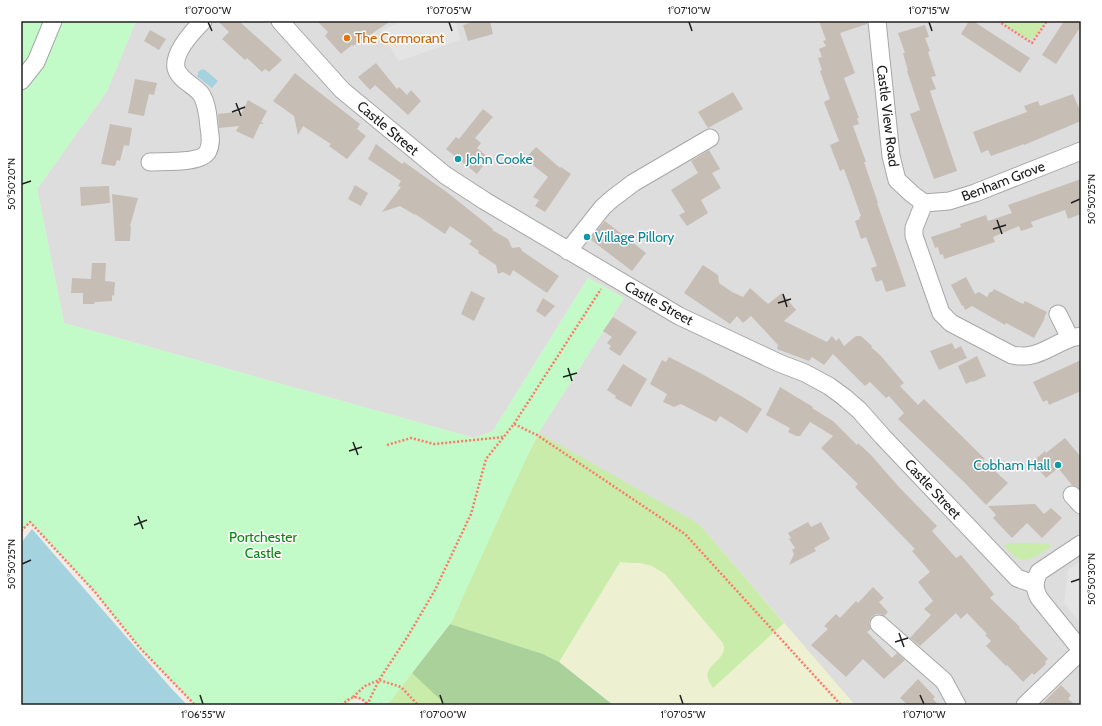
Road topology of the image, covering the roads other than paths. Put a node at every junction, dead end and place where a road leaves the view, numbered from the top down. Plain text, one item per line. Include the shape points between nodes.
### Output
1 (53, 21) edge
2 (203, 21) edge
3 (280, 21) edge
4 (877, 21) edge
5 (21, 81) edge
6 (710, 138) dead end
7 (1081, 151) edge
8 (150, 162) dead end
9 (924, 203) junction
10 (568, 251) junction
11 (1058, 314) dead end
12 (1075, 337) edge
13 (1081, 544) edge
14 (1034, 584) junction
15 (879, 624) dead end
16 (1081, 650) edge
17 (957, 705) edge
18 (1025, 705) edge

1 - 5 street via 36,62
2 - 8 street via 183,45 176,68 180,76 205,101 211,137 208,152 198,158
3 - 10 street, Castle Street via 342,90 445,175
4 - 9 street, Castle View Road via 891,156 897,180
6 - 10 street via 633,183 612,199
7 - 9 street, Benham Grove via 975,193 949,201
9 - 12 street via 914,228 914,236 941,313 951,323 1018,356 1034,355
10 - 14 street, Castle Street via 679,316 806,373 829,386 859,410 1017,578
11 - 12 street
13 - 14 street via 1039,572
14 - 16 street via 1039,598
15 - 17 street via 944,682
16 - 18 street

